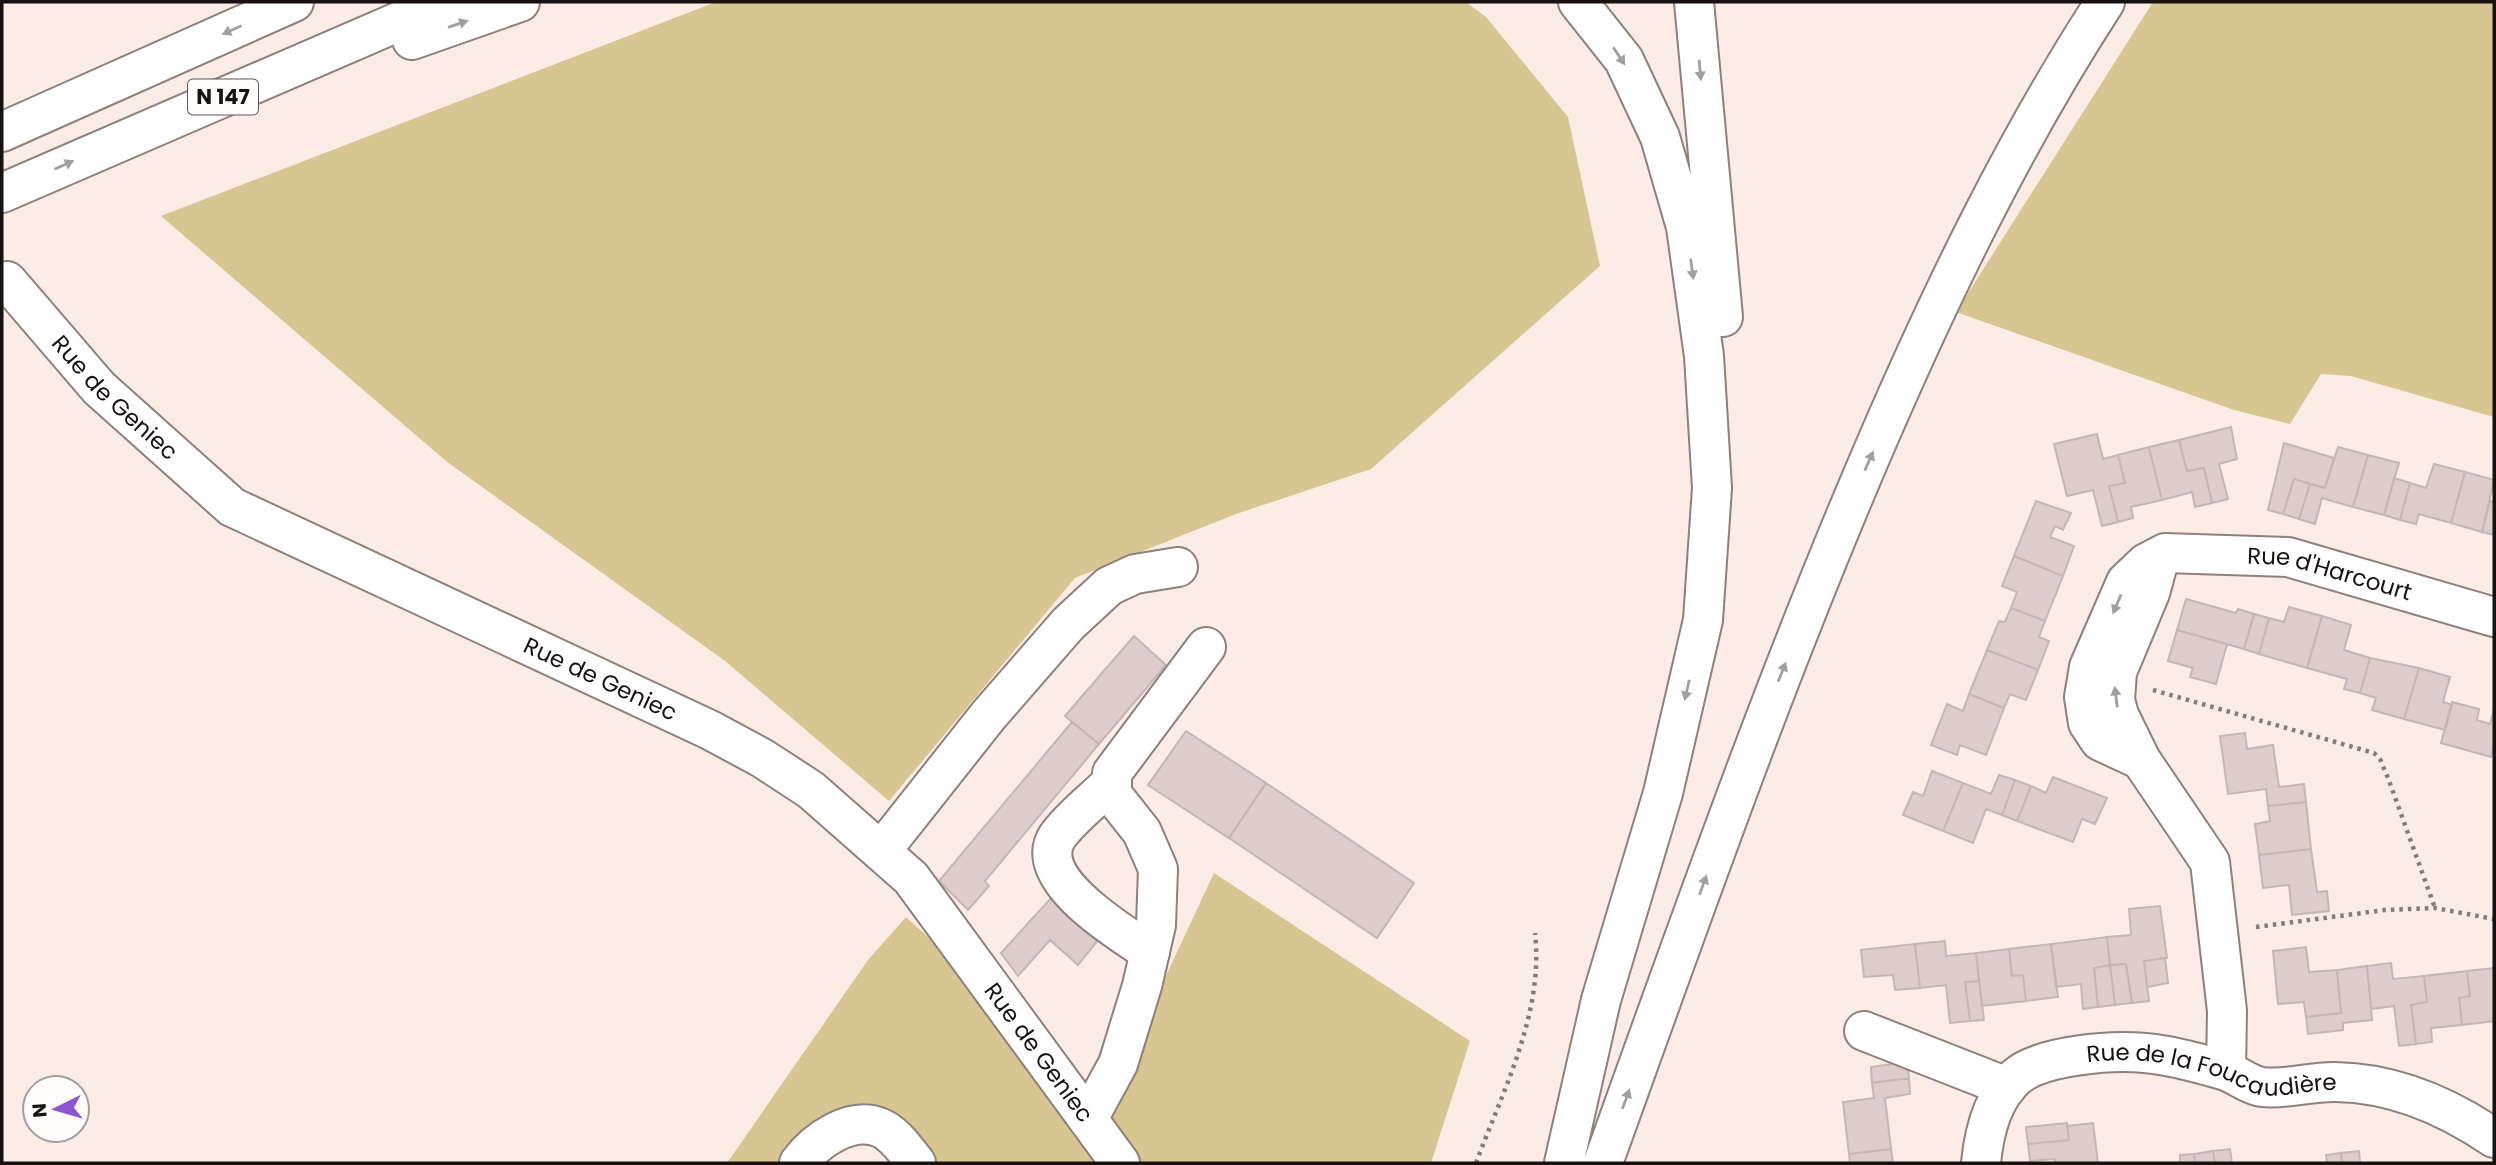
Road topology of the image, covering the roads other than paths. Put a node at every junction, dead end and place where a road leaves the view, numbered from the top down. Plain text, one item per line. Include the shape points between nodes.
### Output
1 (294, 2) edge
2 (444, 2) edge
3 (520, 2) edge
4 (1578, 2) edge
5 (1694, 2) edge
6 (2105, 2) edge
7 (2, 132) edge
8 (116, 142) junction
9 (2, 193) edge
10 (7, 281) dead end
11 (2161, 555) junction
12 (1178, 567) dead end
13 (2494, 617) edge
14 (1206, 647) dead end
15 (2141, 760) junction
16 (1110, 784) junction
17 (882, 850) junction
18 (1150, 953) junction
19 (1864, 1031) dead end
20 (2226, 1070) junction
21 (2007, 1087) junction
22 (1088, 1119) junction
23 (2494, 1138) edge
24 (1112, 1159) edge
25 (799, 1163) edge
26 (916, 1163) edge
27 (1566, 1163) edge
28 (1603, 1163) edge
29 (1981, 1163) edge

1 -> 7 main road, N 147
2 - 8 main road, N 147
8 -> 3 main road
4 -> 27 main road via 1623,60 1660,137 1686,227 1704,356 1712,488 1703,620 1663,793 1601,1000
5 -> 27 main road via 1733,421 1734,522 1728,604 1709,715 1642,937
28 -> 6 main road via 1763,719 1840,527 1912,362 1990,201 2065,62
9 -> 8 main road, N 147
10 - 17 main road, Rue de Geniec via 99,387 232,507 710,730 811,790
11 - 13 main road, Rue d'Harcourt via 2288,557
15 -> 11 main road via 2119,715 2115,679
11 -> 15 main road via 2126,582 2089,667 2084,697 2088,723 2100,741
12 - 17 main road via 1135,575 1109,586 1068,624
14 - 16 main road via 1139,733
15 - 20 main road via 2206,851 2213,876 2227,1011
16 - 18 main road via 1112,794 1142,832 1158,869
16 - 18 main road via 1058,836 1052,865 1084,905
17 - 22 main road, Rue de Geniec via 934,906
18 - 22 main road via 1118,1064
19 - 21 main road
20 - 21 main road, Rue de la Foucaudière via 2144,1053 2091,1056 2039,1064
20 - 23 main road, Rue de la Foucaudière via 2261,1087 2336,1082 2382,1087 2447,1110
21 - 29 main road, Rue de la Foucaudière via 1995,1103
22 - 24 main road, Rue de Geniec
25 - 26 main road via 825,1137 869,1126 891,1134

